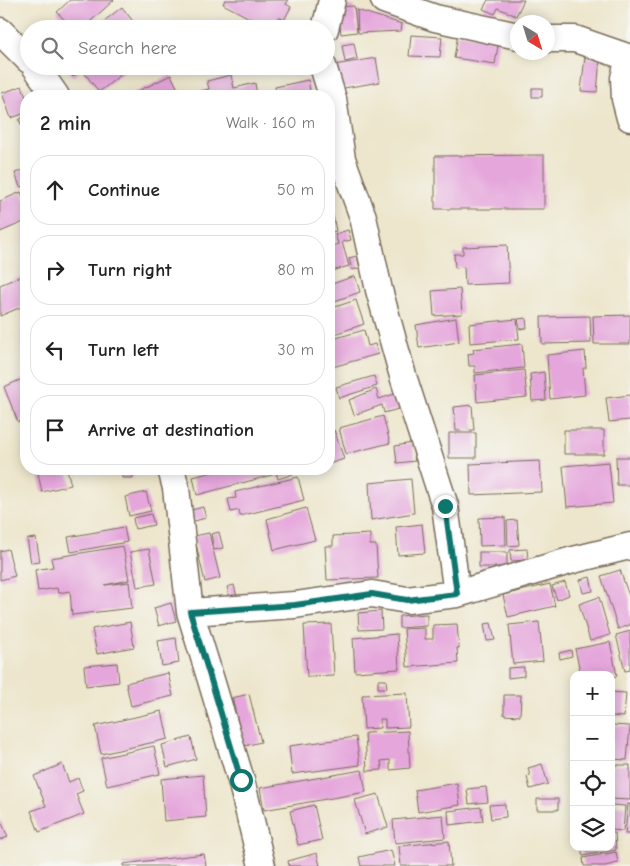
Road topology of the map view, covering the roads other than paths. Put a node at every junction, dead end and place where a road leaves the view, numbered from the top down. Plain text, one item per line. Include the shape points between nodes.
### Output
1 (332, 0) edge
2 (384, 0) edge
3 (327, 20) edge
4 (0, 31) edge
5 (510, 34) edge
6 (555, 39) edge
7 (20, 51) edge
8 (630, 57) edge
9 (41, 75) edge
10 (326, 75) edge
11 (52, 90) edge
12 (330, 90) edge
13 (335, 112) edge
14 (630, 118) edge
15 (173, 475) edge
16 (630, 546) edge
17 (457, 594) junction
18 (190, 612) junction
19 (262, 866) edge

1 - 3 street
2 - 5 street via 435,18
4 - 7 street
6 - 8 street via 575,39
8 - 14 street via 624,78
9 - 11 street
10 - 12 street
13 - 17 street via 342,158 363,216 403,376 445,506
15 - 18 street
16 - 17 street
17 - 18 street via 407,600 372,594 295,605
18 - 19 street via 241,780

